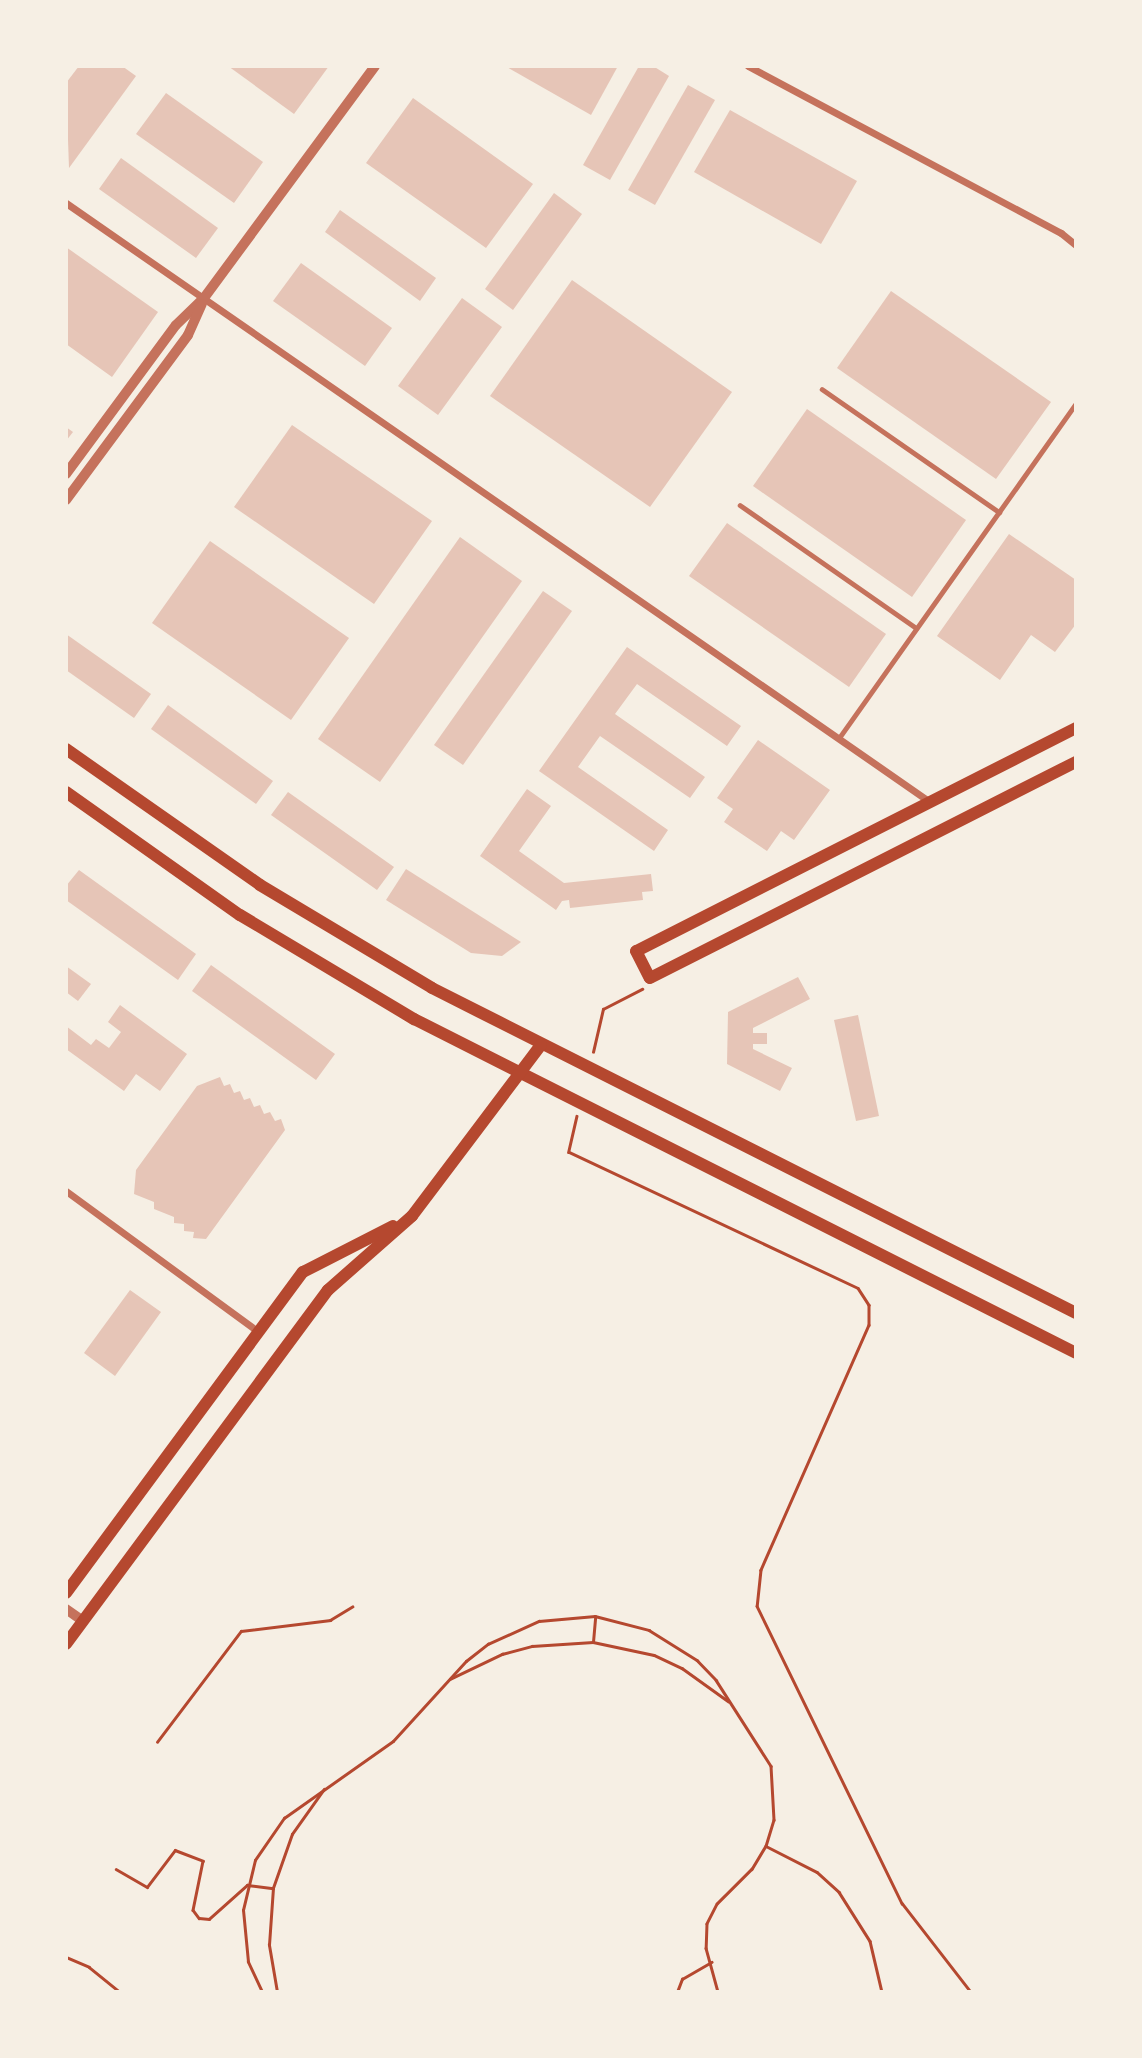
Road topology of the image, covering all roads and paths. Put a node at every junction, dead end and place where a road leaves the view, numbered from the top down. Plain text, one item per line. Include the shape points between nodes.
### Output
1 (374, 66) edge
2 (748, 66) edge
3 (66, 203) edge
4 (1076, 245) edge
5 (204, 298) junction
6 (822, 389) dead end
7 (1076, 403) edge
8 (66, 474) edge
9 (66, 500) edge
10 (740, 505) dead end
11 (999, 512) junction
12 (916, 628) junction
13 (1076, 728) edge
14 (839, 738) junction
15 (66, 749) edge
16 (1076, 762) edge
17 (66, 792) edge
18 (930, 802) junction
19 (541, 1045) junction
20 (519, 1074) junction
21 (569, 1152) dead end
22 (66, 1191) edge
23 (412, 1216) junction
24 (1076, 1313) edge
25 (259, 1332) junction
26 (1076, 1353) edge
27 (66, 1592) edge
28 (352, 1607) dead end
29 (66, 1609) edge
30 (595, 1616) junction
31 (83, 1621) junction
32 (593, 1642) junction
33 (66, 1644) edge
34 (447, 1681) junction
35 (732, 1704) junction
36 (157, 1742) dead end
37 (325, 1787) junction
38 (766, 1846) junction
39 (116, 1869) dead end
40 (247, 1885) junction
41 (273, 1888) junction
42 (66, 1956) edge
43 (711, 1962) junction
44 (120, 1992) edge
45 (262, 1992) edge
46 (277, 1992) edge
47 (677, 1992) edge
48 (719, 1992) edge
49 (883, 1992) edge
50 (971, 1992) edge

1 - 5 street
2 - 4 street
3 - 5 street
5 - 8 street via 176,325
5 - 9 street via 187,334
5 - 14 street
6 - 11 lane
7 - 11 lane
10 - 12 lane
11 - 12 lane
12 - 14 lane
13 - 18 main road
14 - 18 street
15 - 19 main road via 316,921
16 - 18 main road via 650,978 636,951
17 - 20 main road via 298,951
19 - 20 main road
19 - 24 main road
20 - 23 main road
20 - 26 main road
21 - 50 path via 864,1295 869,1325 761,1570 757,1606 902,1903
22 - 25 street
23 - 25 main road via 303,1272
23 - 31 main road via 328,1290
25 - 27 main road
28 - 36 path via 330,1620 241,1630
29 - 31 street
30 - 32 path
30 - 34 path via 539,1621 513,1630 466,1661
30 - 35 path via 623,1621 674,1643 716,1681
31 - 33 main road
32 - 34 path via 562,1642 502,1654
32 - 35 path via 654,1655 708,1684
34 - 37 path via 393,1741
35 - 38 path via 771,1766 774,1820
37 - 40 path via 284,1818 268,1838
37 - 41 path via 292,1834
38 - 43 path via 752,1869 717,1904 707,1924 706,1948
38 - 49 path via 809,1867 839,1892 870,1941
39 - 40 path via 147,1887 175,1850 203,1861 193,1910 199,1918 209,1919
40 - 41 path
40 - 45 path via 243,1936
41 - 46 path via 269,1945
42 - 44 path via 89,1967
43 - 47 path via 682,1979
43 - 48 path

